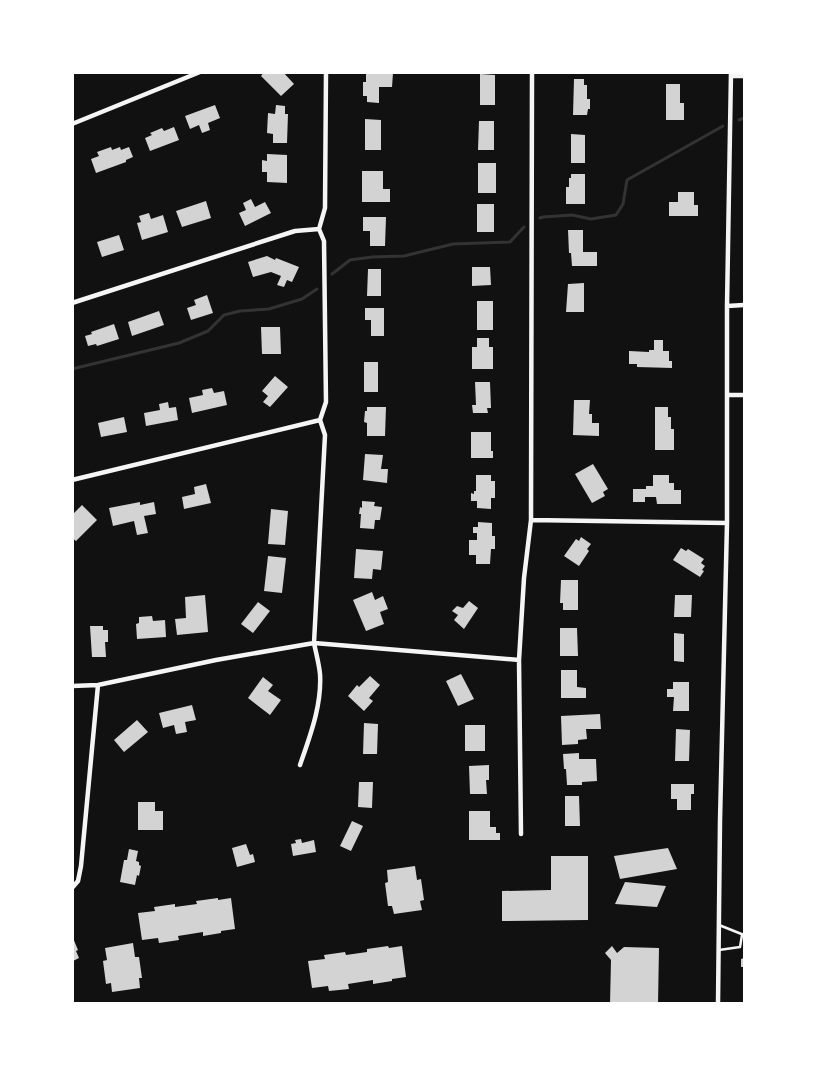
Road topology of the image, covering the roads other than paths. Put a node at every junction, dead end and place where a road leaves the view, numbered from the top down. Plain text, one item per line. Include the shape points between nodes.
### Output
1 (200, 72) edge
2 (326, 72) edge
3 (532, 72) edge
4 (731, 74) edge
5 (744, 76) edge
6 (72, 124) edge
7 (319, 229) junction
8 (72, 303) edge
9 (744, 305) edge
10 (727, 306) junction
11 (728, 395) junction
12 (744, 395) edge
13 (320, 420) junction
14 (72, 480) edge
15 (531, 520) junction
16 (727, 524) junction
17 (314, 643) junction
18 (519, 660) junction
19 (98, 685) junction
20 (72, 686) edge
21 (300, 765) dead end
22 (520, 834) dead end
23 (72, 888) edge
24 (719, 925) junction
25 (743, 935) edge
26 (719, 950) junction
27 (718, 1004) edge

1 - 6 street
2 - 7 street via 325,208
3 - 15 street
4 - 5 street
4 - 10 street
7 - 8 street via 295,231
7 - 13 street via 324,241 326,392
9 - 10 street
10 - 11 street
11 - 12 street
11 - 16 street
13 - 14 street
13 - 17 street via 325,435
15 - 16 street
15 - 18 street
16 - 24 street
17 - 18 street
17 - 19 street
17 - 21 street via 320,674 319,697
18 - 22 street
19 - 20 street
19 - 23 street via 81,866 78,881
24 - 25 lane
24 - 26 street
25 - 26 lane via 740,947
26 - 27 street

